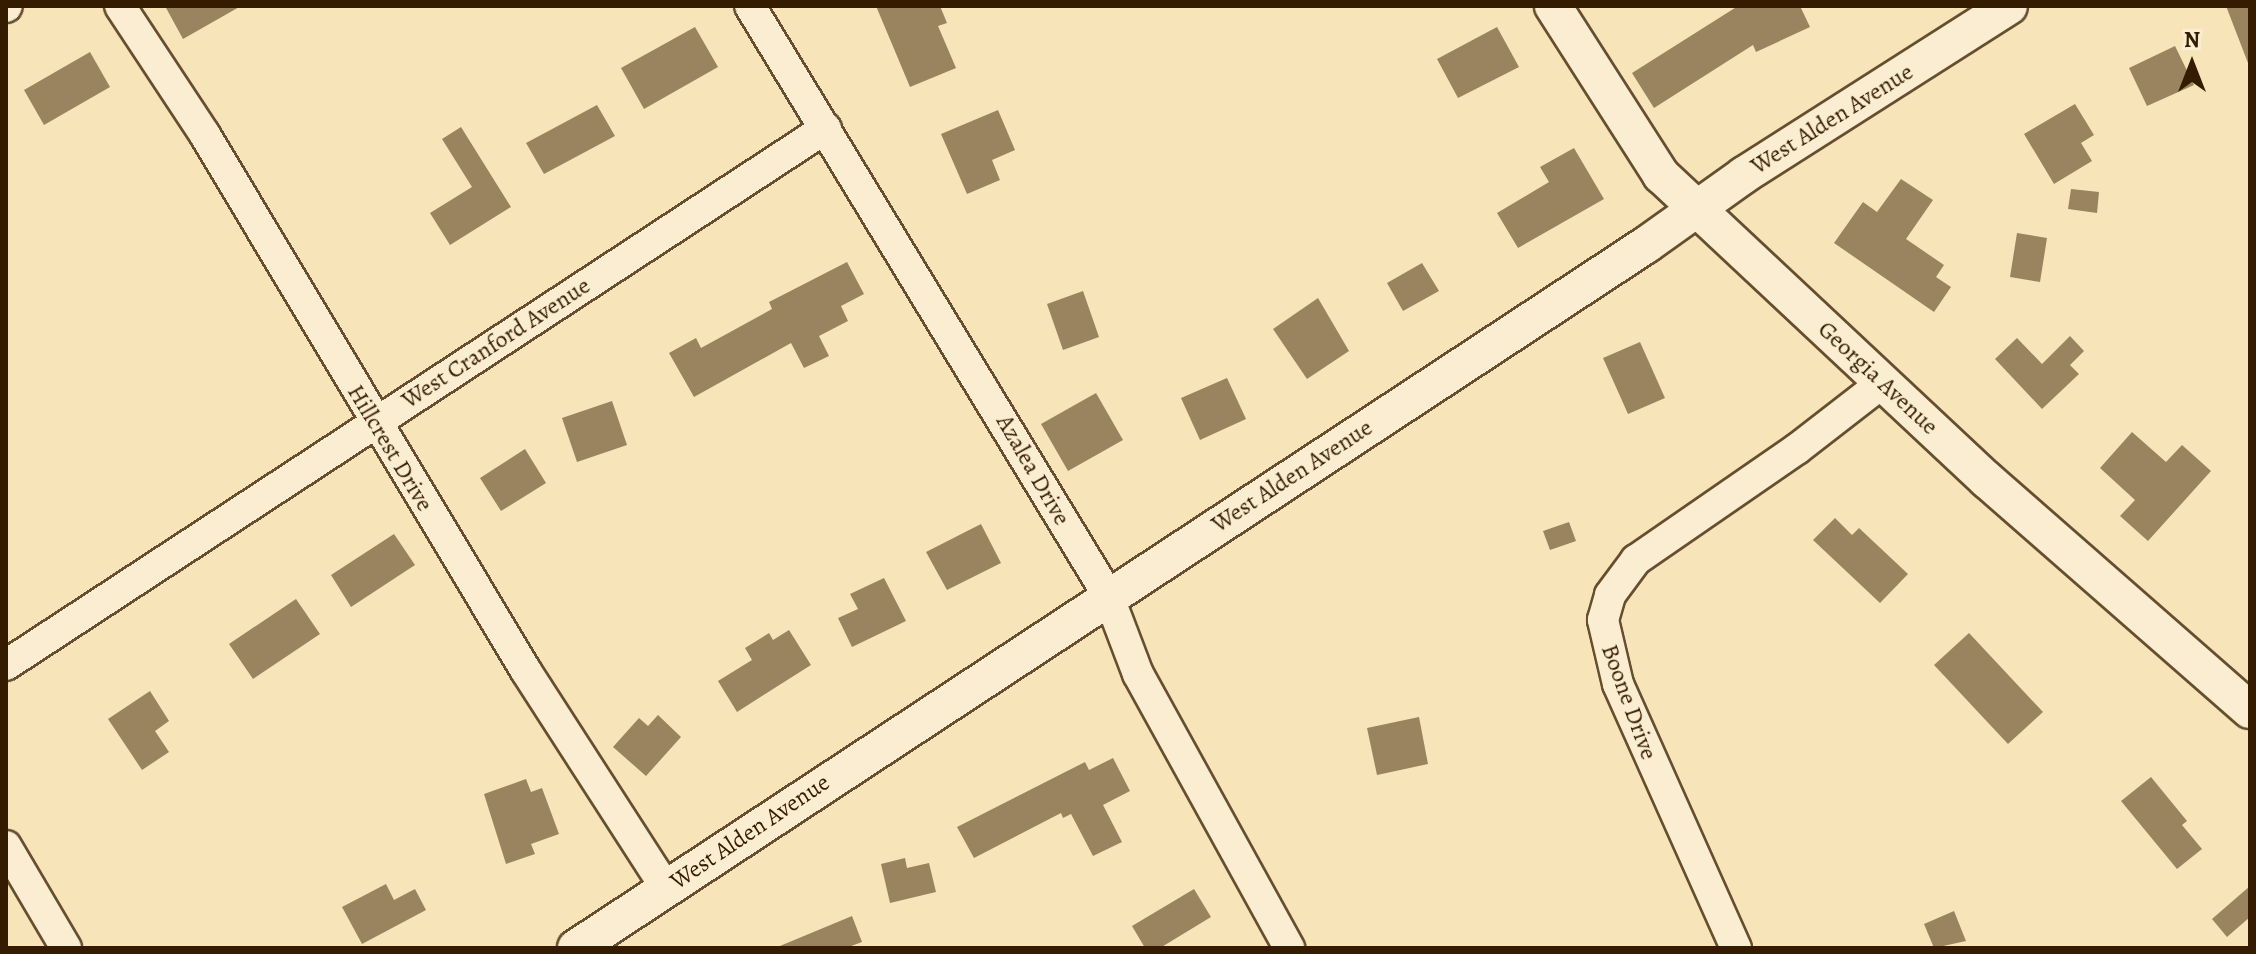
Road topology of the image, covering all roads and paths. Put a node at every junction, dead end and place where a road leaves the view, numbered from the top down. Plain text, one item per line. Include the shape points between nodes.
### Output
1 (120, 6) edge
2 (750, 6) edge
3 (1553, 6) edge
4 (2009, 6) edge
5 (826, 128) junction
6 (1697, 210) junction
7 (1882, 383) junction
8 (374, 423) junction
9 (1108, 595) junction
10 (6, 665) edge
11 (2250, 710) edge
12 (6, 846) edge
13 (666, 888) junction
14 (66, 948) edge
15 (576, 948) edge
16 (1289, 948) edge
17 (1736, 948) edge

1 - 8 street, Hillcrest Drive via 205,135
2 - 5 street, Azalea Drive
3 - 6 street, Georgia Avenue via 1661,175
4 - 6 street, West Alden Avenue
5 - 8 street, West Cranford Avenue
5 - 9 street, Azalea Drive
6 - 7 street, Georgia Avenue
6 - 9 street, West Alden Avenue
7 - 11 street, Georgia Avenue
7 - 17 street, Boone Drive via 1636,560 1610,595 1603,620 1618,684
8 - 10 street, West Cranford Avenue
8 - 13 street, Hillcrest Drive
9 - 13 street, West Alden Avenue
9 - 16 street, Azalea Drive via 1138,674
12 - 14 street
13 - 15 street, West Alden Avenue

